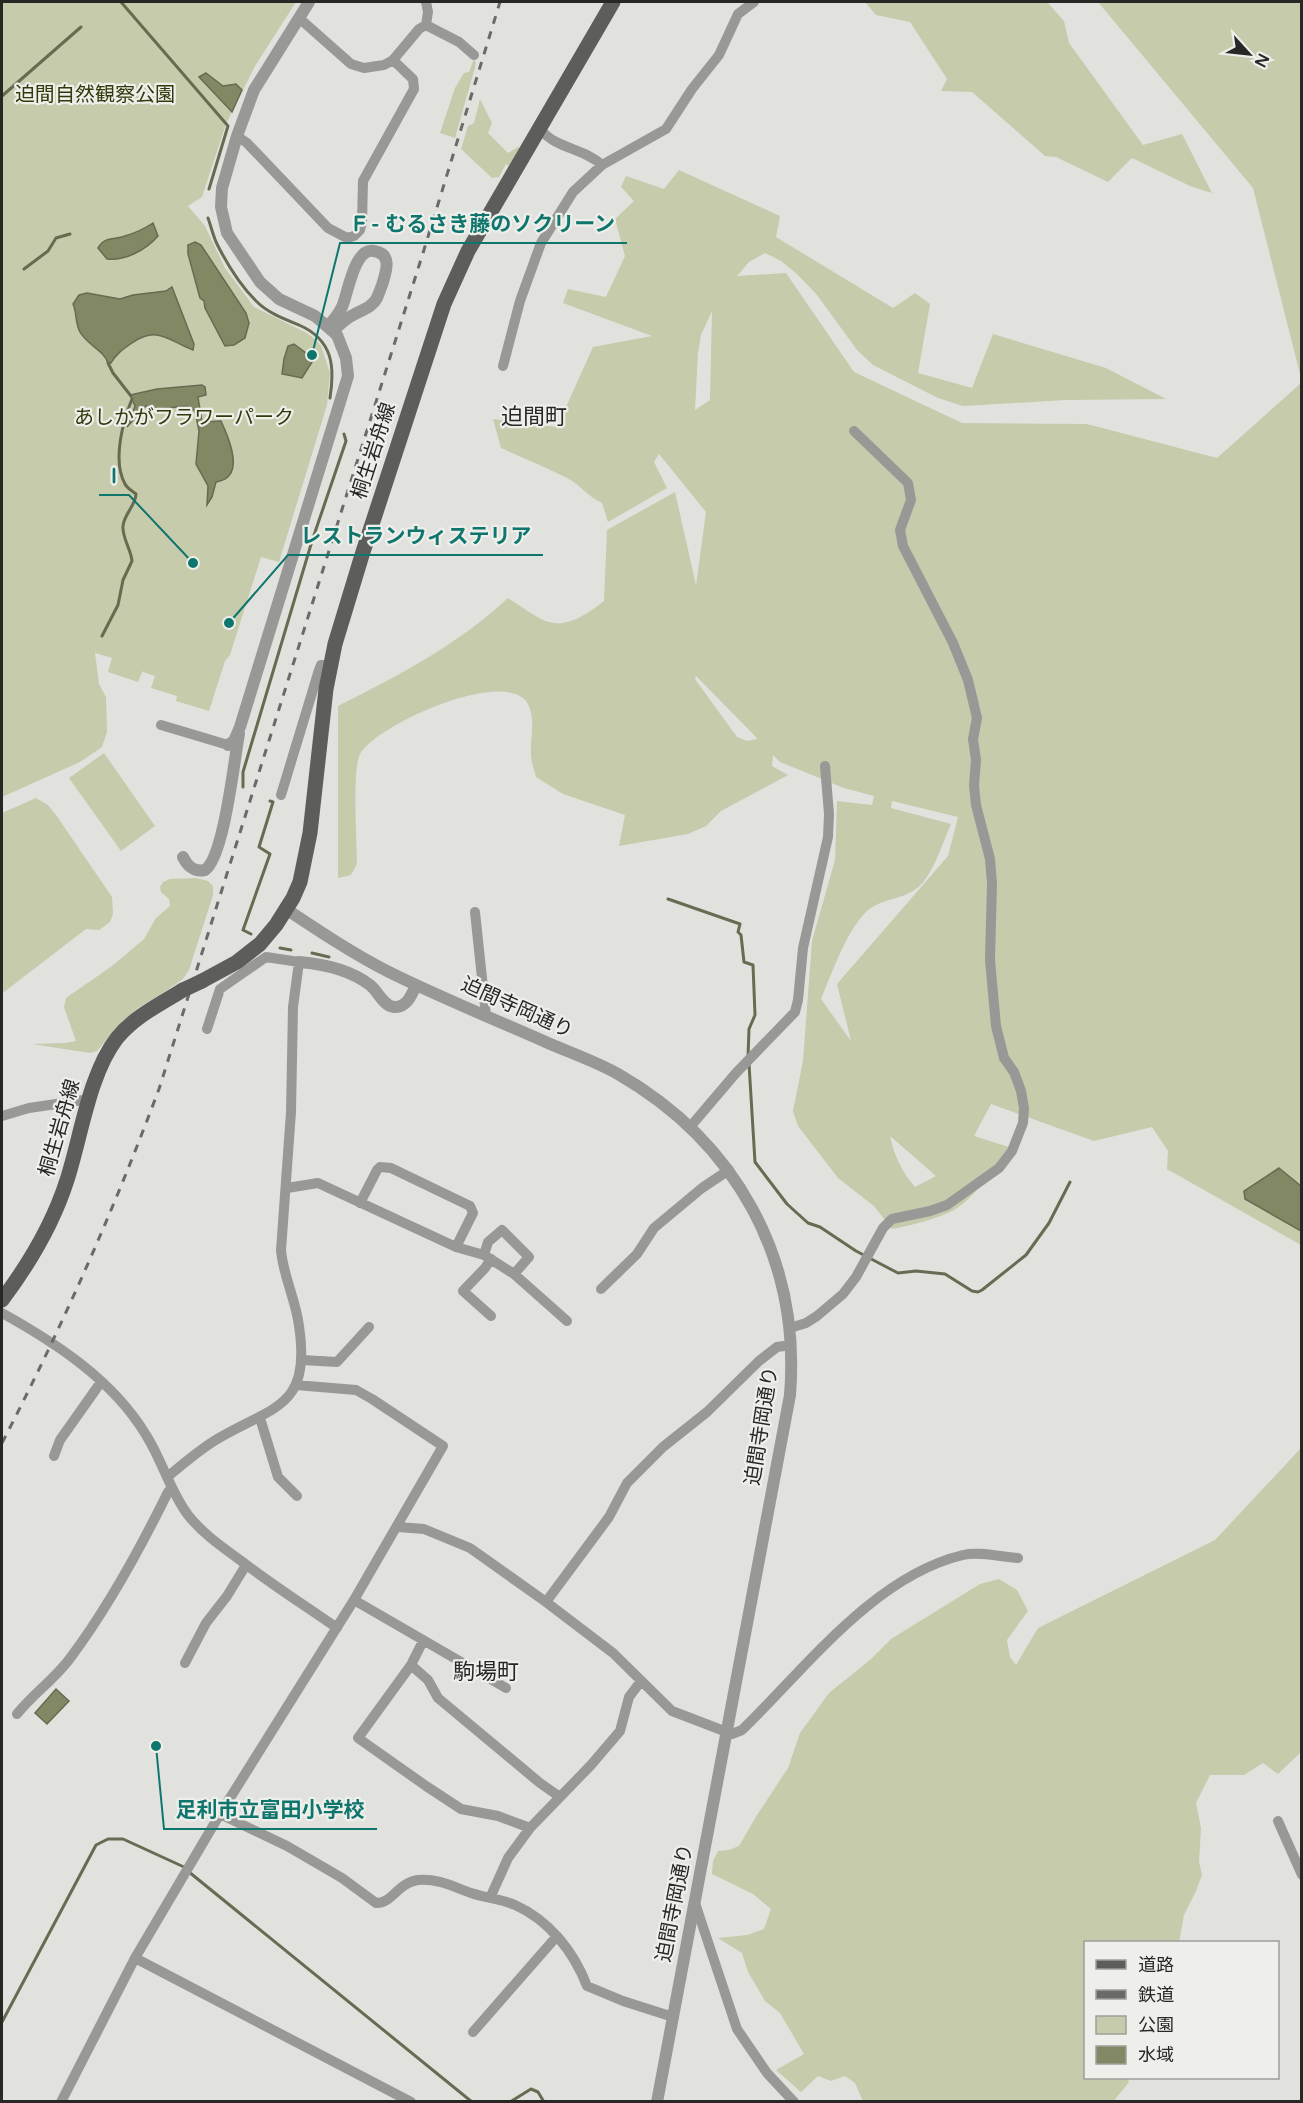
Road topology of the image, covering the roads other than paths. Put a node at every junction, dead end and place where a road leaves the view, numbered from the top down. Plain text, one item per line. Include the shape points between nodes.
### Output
1 (309, 2) edge
2 (426, 2) edge
3 (754, 2) edge
4 (609, 3) edge
5 (299, 18) junction
6 (426, 25) junction
7 (474, 55) dead end
8 (393, 60) junction
9 (540, 129) junction
10 (237, 136) junction
11 (602, 165) junction
12 (330, 328) junction
13 (503, 366) dead end
14 (854, 431) dead end
15 (331, 665) junction
16 (161, 725) dead end
17 (240, 727) junction
18 (228, 745) joint
19 (825, 766) dead end
20 (281, 795) dead end
21 (183, 857) dead end
22 (286, 909) junction
23 (475, 912) dead end
24 (299, 962) junction
25 (416, 984) junction
26 (486, 1016) junction
27 (207, 1029) dead end
28 (90, 1099) junction
29 (2, 1116) edge
30 (690, 1127) junction
31 (729, 1170) junction
32 (287, 1188) junction
33 (360, 1203) junction
34 (456, 1247) junction
35 (487, 1257) junction
36 (514, 1274) junction
37 (601, 1289) dead end
38 (2, 1300) edge
39 (2, 1313) edge
40 (491, 1316) dead end
41 (567, 1321) dead end
42 (369, 1327) dead end
43 (790, 1328) junction
44 (791, 1345) junction
45 (302, 1360) junction
46 (101, 1382) junction
47 (296, 1384) junction
48 (260, 1418) junction
49 (54, 1456) dead end
50 (167, 1477) junction
51 (172, 1488) junction
52 (297, 1496) dead end
53 (398, 1527) junction
54 (1018, 1558) dead end
55 (246, 1565) junction
56 (354, 1600) junction
57 (546, 1602) junction
58 (337, 1628) junction
59 (423, 1641) junction
60 (185, 1663) dead end
61 (411, 1665) junction
62 (640, 1681) junction
63 (506, 1688) dead end
64 (17, 1714) dead end
65 (727, 1734) junction
66 (560, 1797) junction
67 (220, 1814) junction
68 (1278, 1821) dead end
69 (530, 1828) junction
70 (1302, 1875) edge
71 (490, 1898) junction
72 (694, 1903) junction
73 (557, 1936) junction
74 (135, 1958) junction
75 (673, 2017) junction
76 (473, 2032) dead end
77 (61, 2102) edge
78 (411, 2102) edge
79 (657, 2102) edge
80 (794, 2102) edge

1 - 5 street
2 - 6 street
3 - 11 street via 738,14 719,55 666,129
4 - 9 main road, 桐生岩舟線
5 - 8 street via 355,66 381,66
5 - 10 street via 254,90
6 - 7 street via 459,42
6 - 8 street
8 - 10 street via 413,79 414,89 363,180 362,223 354,237 340,236 328,228
9 - 11 street via 561,146
9 - 15 main road, 桐生岩舟線 via 448,292 344,611
10 - 12 street via 222,188 221,207 227,233 261,282 279,299 315,316
11 - 13 street via 573,192 544,235 520,301
12 - 12 street via 343,306 362,254 376,251 384,255 388,266 374,303
12 - 17 street via 346,357 348,376
14 - 43 street via 908,483 911,500 900,530 903,546 969,680 977,718 973,740 976,805 992,883 990,960 996,1026 1004,1058 1021,1091 1023,1115 1019,1136 999,1168 947,1205 892,1219 882,1228 843,1294 818,1316
15 - 20 street via 321,665 319,670
15 - 22 main road, 桐生岩舟線 via 304,866
16 - 18 street
17 - 18 street
17 - 21 street via 223,826 212,863 206,870 195,870
19 - 30 street via 828,837 803,948 795,1012
22 - 25 street, 迫間寺岡通り via 351,951
22 - 28 main road, 桐生岩舟線, bridge via 260,944 237,962 141,1016 118,1037 101,1065
23 - 26 street
24 - 25 street via 345,971 369,984 393,1007 408,1000
24 - 27 street via 266,957 220,989
24 - 32 street
25 - 26 street, 迫間寺岡通り
26 - 30 street, 迫間寺岡通り via 616,1073 665,1105
28 - 29 street
28 - 38 main road, 桐生岩舟線 via 54,1214
30 - 31 street, 迫間寺岡通り
31 - 37 street via 654,1228 637,1254
31 - 43 street, 迫間寺岡通り via 756,1214 773,1256
32 - 33 street via 318,1183
32 - 45 street via 281,1250 299,1324
33 - 34 street
33 - 34 street via 376,1170 391,1168 470,1206 473,1213
34 - 35 street
35 - 36 street
35 - 36 street via 488,1242 502,1230 529,1257
35 - 40 street via 485,1268 463,1291
36 - 41 street
39 - 46 street via 52,1343
42 - 45 street via 337,1362
43 - 44 street, 迫間寺岡通り
44 - 57 street via 777,1347 759,1361 627,1484 609,1517
44 - 65 street, 迫間寺岡通り via 786,1421
45 - 47 street
46 - 49 street via 60,1440
46 - 50 street via 121,1400 146,1435
47 - 48 street via 283,1403
47 - 53 street via 356,1390 443,1446
48 - 50 street via 214,1441
48 - 52 street via 278,1477
50 - 51 street
51 - 55 street via 194,1521
51 - 64 street via 93,1626 64,1666
53 - 56 street
53 - 57 street via 424,1529 470,1548
54 - 65 street via 964,1555 913,1576 878,1597 835,1634 742,1730
55 - 58 street
55 - 60 street via 206,1623
56 - 58 street
56 - 59 street
57 - 62 street via 613,1653
58 - 67 street
59 - 61 street
59 - 63 street
61 - 66 street via 428,1680 438,1698
61 - 69 street via 358,1738 461,1809 498,1816
62 - 65 street via 672,1711
62 - 66 street via 629,1697 620,1731
65 - 72 street, 迫間寺岡通り
66 - 69 street
67 - 71 street via 287,1846 376,1903 389,1899 402,1885 426,1880
67 - 74 street
68 - 70 street
69 - 71 street via 507,1858
71 - 73 street via 534,1915
72 - 75 street, 迫間寺岡通り
72 - 80 street via 737,2029 767,2073
73 - 75 street via 587,1986
73 - 76 street
74 - 77 street
74 - 78 street
75 - 79 street, 迫間寺岡通り

